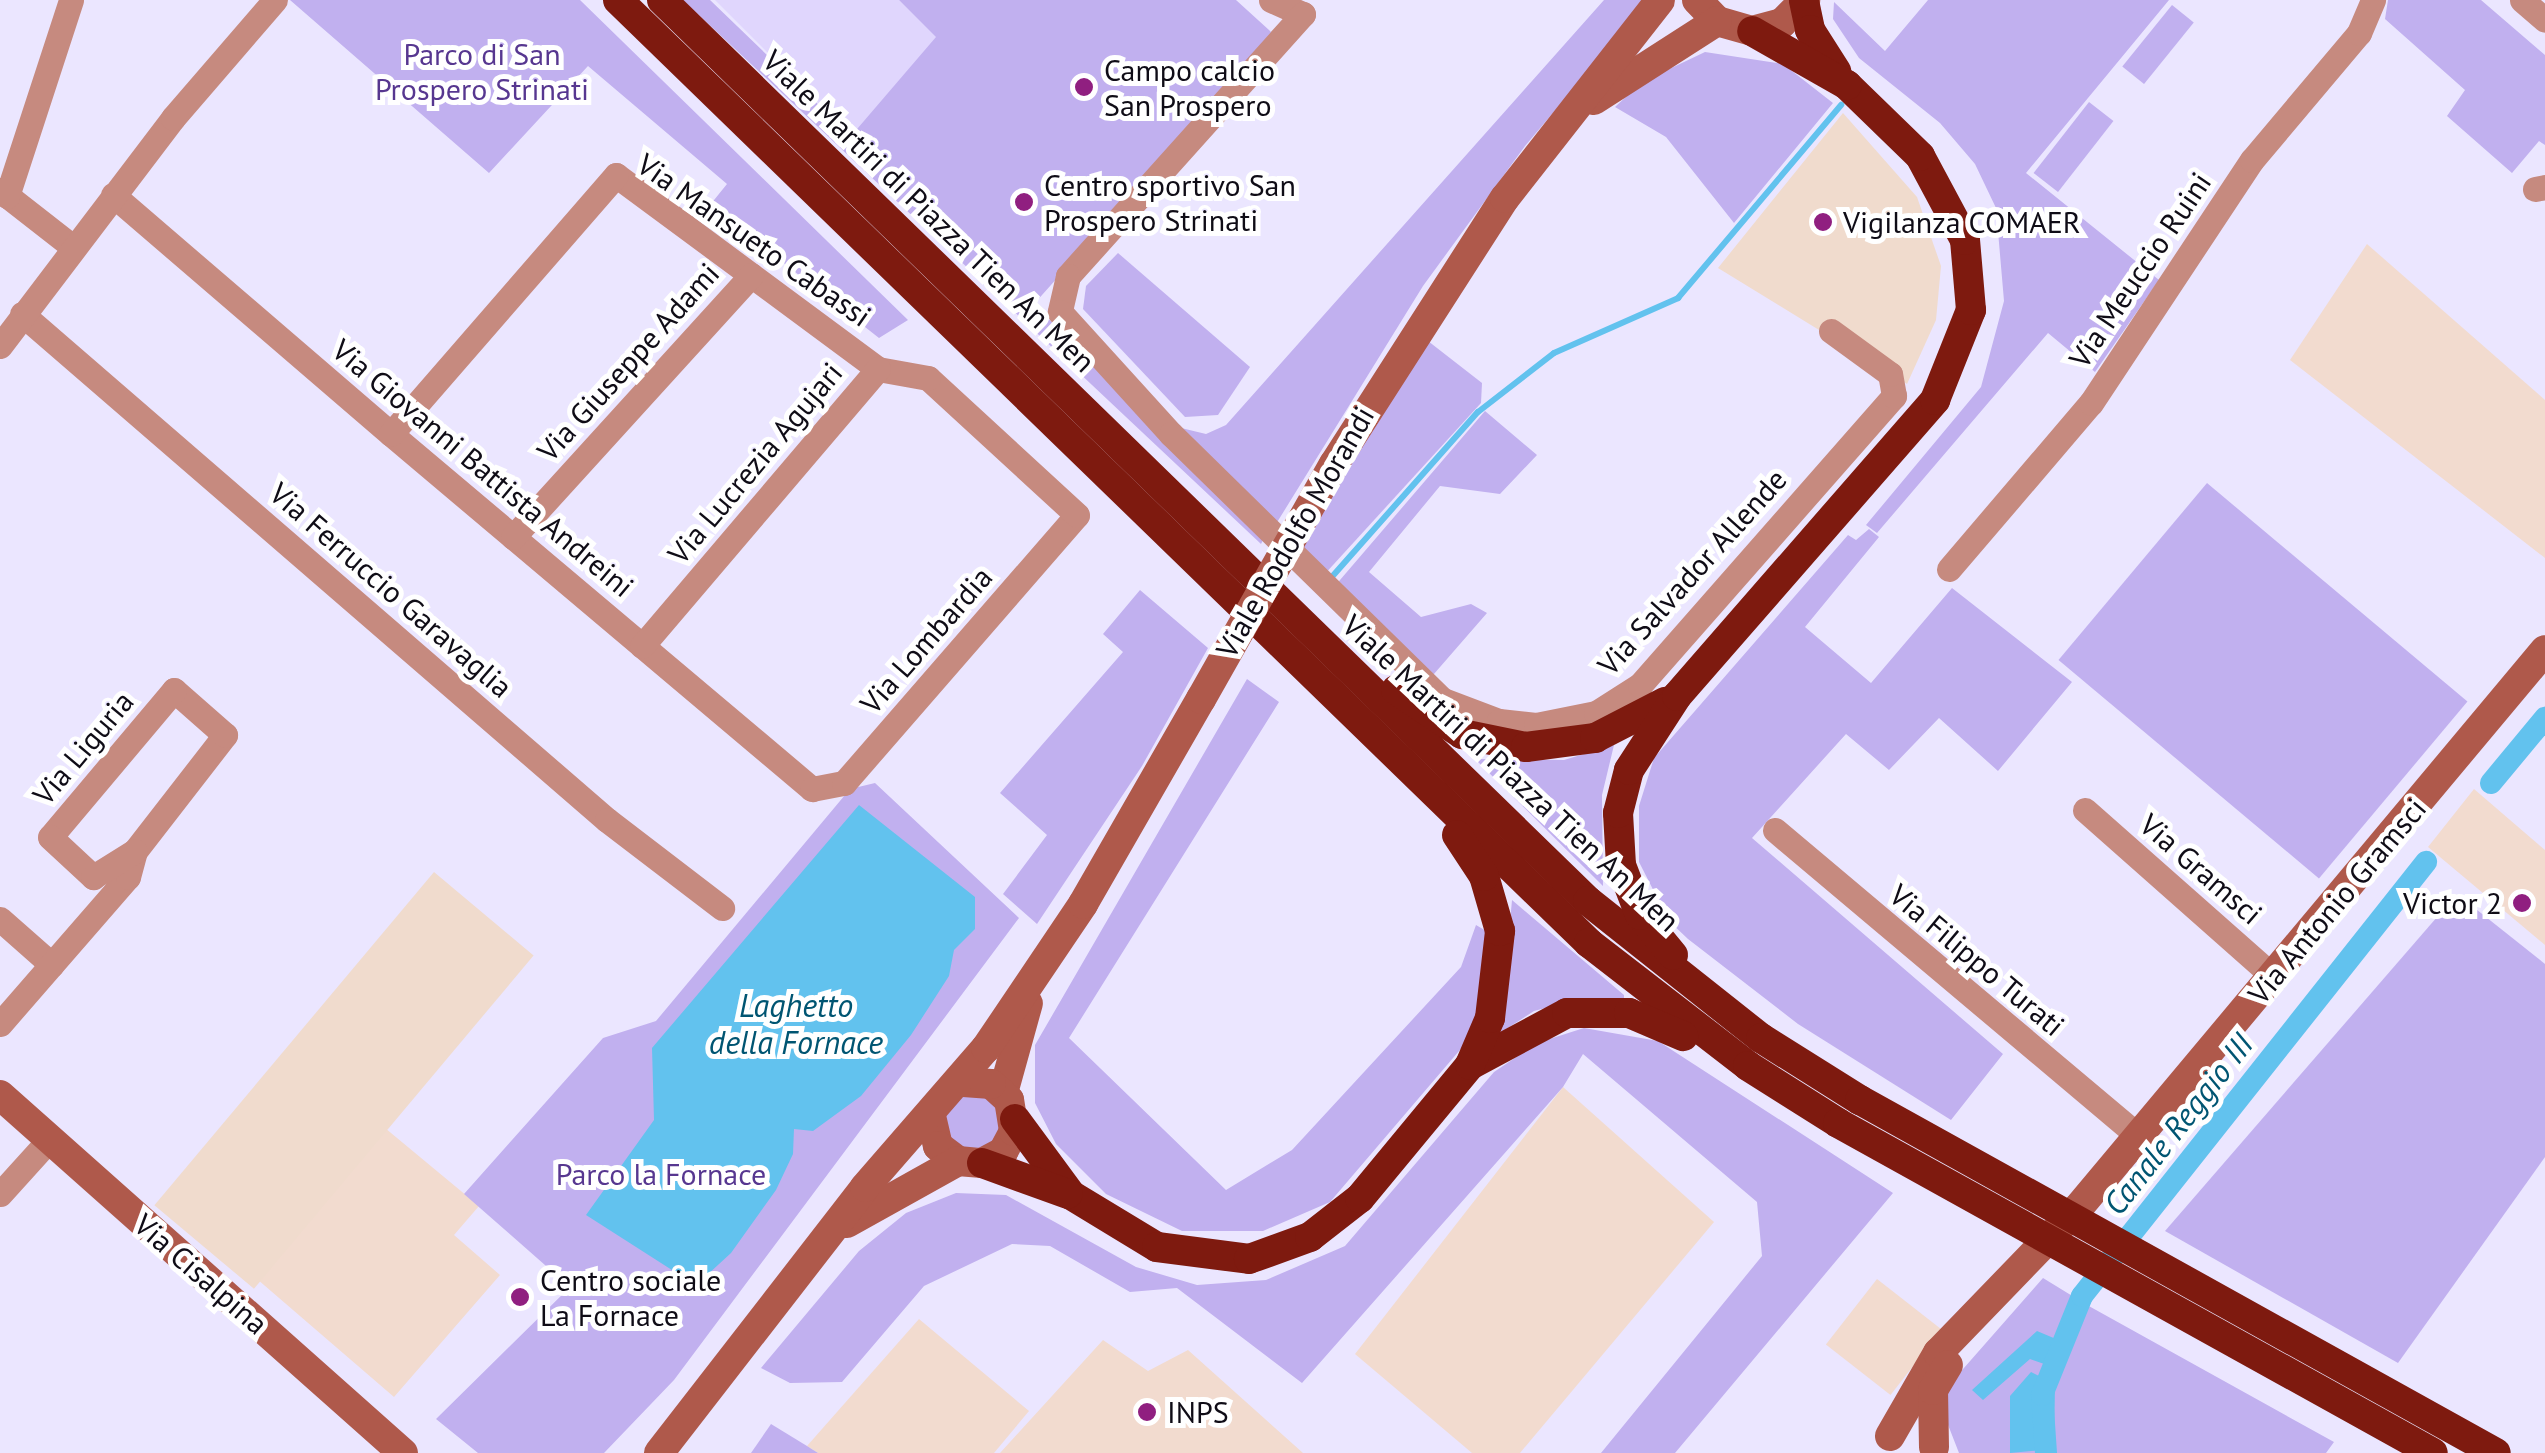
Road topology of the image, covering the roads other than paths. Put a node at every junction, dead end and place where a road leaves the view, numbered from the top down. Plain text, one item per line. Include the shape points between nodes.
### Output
1 (71, 0) edge
2 (275, 0) edge
3 (618, 0) edge
4 (662, 0) edge
5 (1271, 0) edge
6 (1660, 0) edge
7 (2374, 0) edge
8 (2522, 0) edge
9 (1805, 1) edge
10 (1301, 7) edge
11 (1707, 11) edge
12 (2545, 20) edge
13 (1752, 31) junction
14 (1847, 86) junction
15 (1571, 116) junction
16 (4, 193) edge
17 (112, 195) junction
18 (73, 247) junction
19 (750, 275) junction
20 (22, 314) junction
21 (1831, 331) dead end
22 (0, 346) edge
23 (878, 369) junction
24 (391, 434) junction
25 (1077, 515) joint
26 (513, 537) junction
27 (1949, 569) dead end
28 (1306, 627) junction
29 (642, 646) junction
30 (2545, 650) edge
31 (1676, 696) junction
32 (1414, 776) junction
33 (812, 789) joint
34 (2085, 810) dead end
35 (1775, 830) dead end
36 (136, 851) junction
37 (722, 908) dead end
38 (0, 918) edge
39 (1042, 963) junction
40 (52, 965) junction
41 (2274, 976) junction
42 (1714, 1003) junction
43 (0, 1024) edge
44 (1470, 1065) junction
45 (1748, 1066) junction
46 (960, 1082) junction
47 (0, 1095) edge
48 (1009, 1106) junction
49 (931, 1116) junction
50 (2138, 1137) junction
51 (49, 1140) junction
52 (970, 1162) junction
53 (0, 1194) edge
54 (1070, 1195) junction
55 (839, 1228) junction
56 (1968, 1330) junction
57 (1879, 1444) edge
58 (1937, 1450) edge
59 (404, 1453) edge
60 (659, 1453) edge
61 (2433, 1453) edge
62 (2496, 1453) edge

1 - 16 street
2 - 17 street
3 - 32 highway
4 - 28 highway, Viale Martiri di Piazza Tien An Men
5 - 10 street, Via Salvador Allende
6 - 15 street, Viale Rodolfo Morandi
7 - 27 street, Via Meuccio Ruini via 2360,33 2252,160 2091,403
8 - 12 street
9 - 13 street via 1782,23
9 - 14 highway via 1817,45
10 - 21 street, Via Salvador Allende via 1068,276 1060,312 1183,446 1443,700 1499,722 1536,725 1596,713 1640,685 1894,396 1890,374
11 - 13 street, Viale Rodolfo Morandi
11 - 15 street, Viale Rodolfo Morandi
13 - 14 highway
14 - 31 highway via 1920,156 1956,214 1972,283 1966,334 1934,400 1897,447
15 - 39 street, Viale Rodolfo Morandi, bridge via 1433,301
16 - 18 street
17 - 18 street
17 - 24 street, Via Giovanni Battista Andreini
18 - 20 street
19 - 23 street, Via Mansueto Cabassi
19 - 24 street, Via Mansueto Cabassi via 616,175
19 - 26 street, Via Giuseppe Adami
20 - 22 street
20 - 37 street, Via Ferruccio Garavaglia via 607,820
23 - 25 street, Via Mansueto Cabassi via 928,378
23 - 29 street, Via Lucrezia Agujari
24 - 26 street, Via Giovanni Battista Andreini
25 - 33 street, Via Lombardia via 844,783
26 - 29 street, Via Giovanni Battista Andreini
28 - 31 highway via 1438,722 1491,742 1561,746 1595,738
28 - 42 highway, Viale Martiri di Piazza Tien An Men via 1588,901
29 - 33 street, Via Giovanni Battista Andreini
30 - 41 street, Via Antonio Gramsci
31 - 42 highway via 1629,770 1619,846 1640,915
32 - 44 highway via 1484,876 1500,931 1497,995
32 - 45 highway via 1589,943
34 - 41 street, Via Gramsci
35 - 50 street, Via Filippo Turati
36 - 36 street, Via Liguria via 225,735 174,690 50,837 93,877
36 - 40 street, Via Liguria via 128,877
38 - 40 street
39 - 46 street, Viale Rodolfo Morandi
39 - 48 street, Viale Rodolfo Morandi
40 - 43 street, Via Liguria
41 - 50 street, Via Antonio Gramsci
42 - 62 highway, Viale Martiri di Piazza Tien An Men, bridge via 1860,1100
44 - 45 highway via 1542,1021 1597,1010 1657,1022
44 - 54 highway via 1360,1198 1282,1252 1218,1260 1185,1255 1121,1229
45 - 61 highway, bridge via 1838,1123
46 - 48 street
46 - 49 street, Viale Rodolfo Morandi
47 - 51 street, Via Cisalpina
48 - 52 street, Viale Rodolfo Morandi via 1010,1142
48 - 54 highway
49 - 52 street via 938,1146
49 - 55 street, Viale Rodolfo Morandi
50 - 56 street, Via Antonio Gramsci
51 - 53 street
51 - 59 street, Via Cisalpina
52 - 54 highway
52 - 55 street, Viale Rodolfo Morandi
55 - 60 street, Viale Rodolfo Morandi
56 - 57 street, Via Antonio Gramsci via 1920,1377
56 - 58 street, Via Antonio Gramsci via 1933,1390
57 - 58 street, Via Antonio Gramsci via 1914,1435

